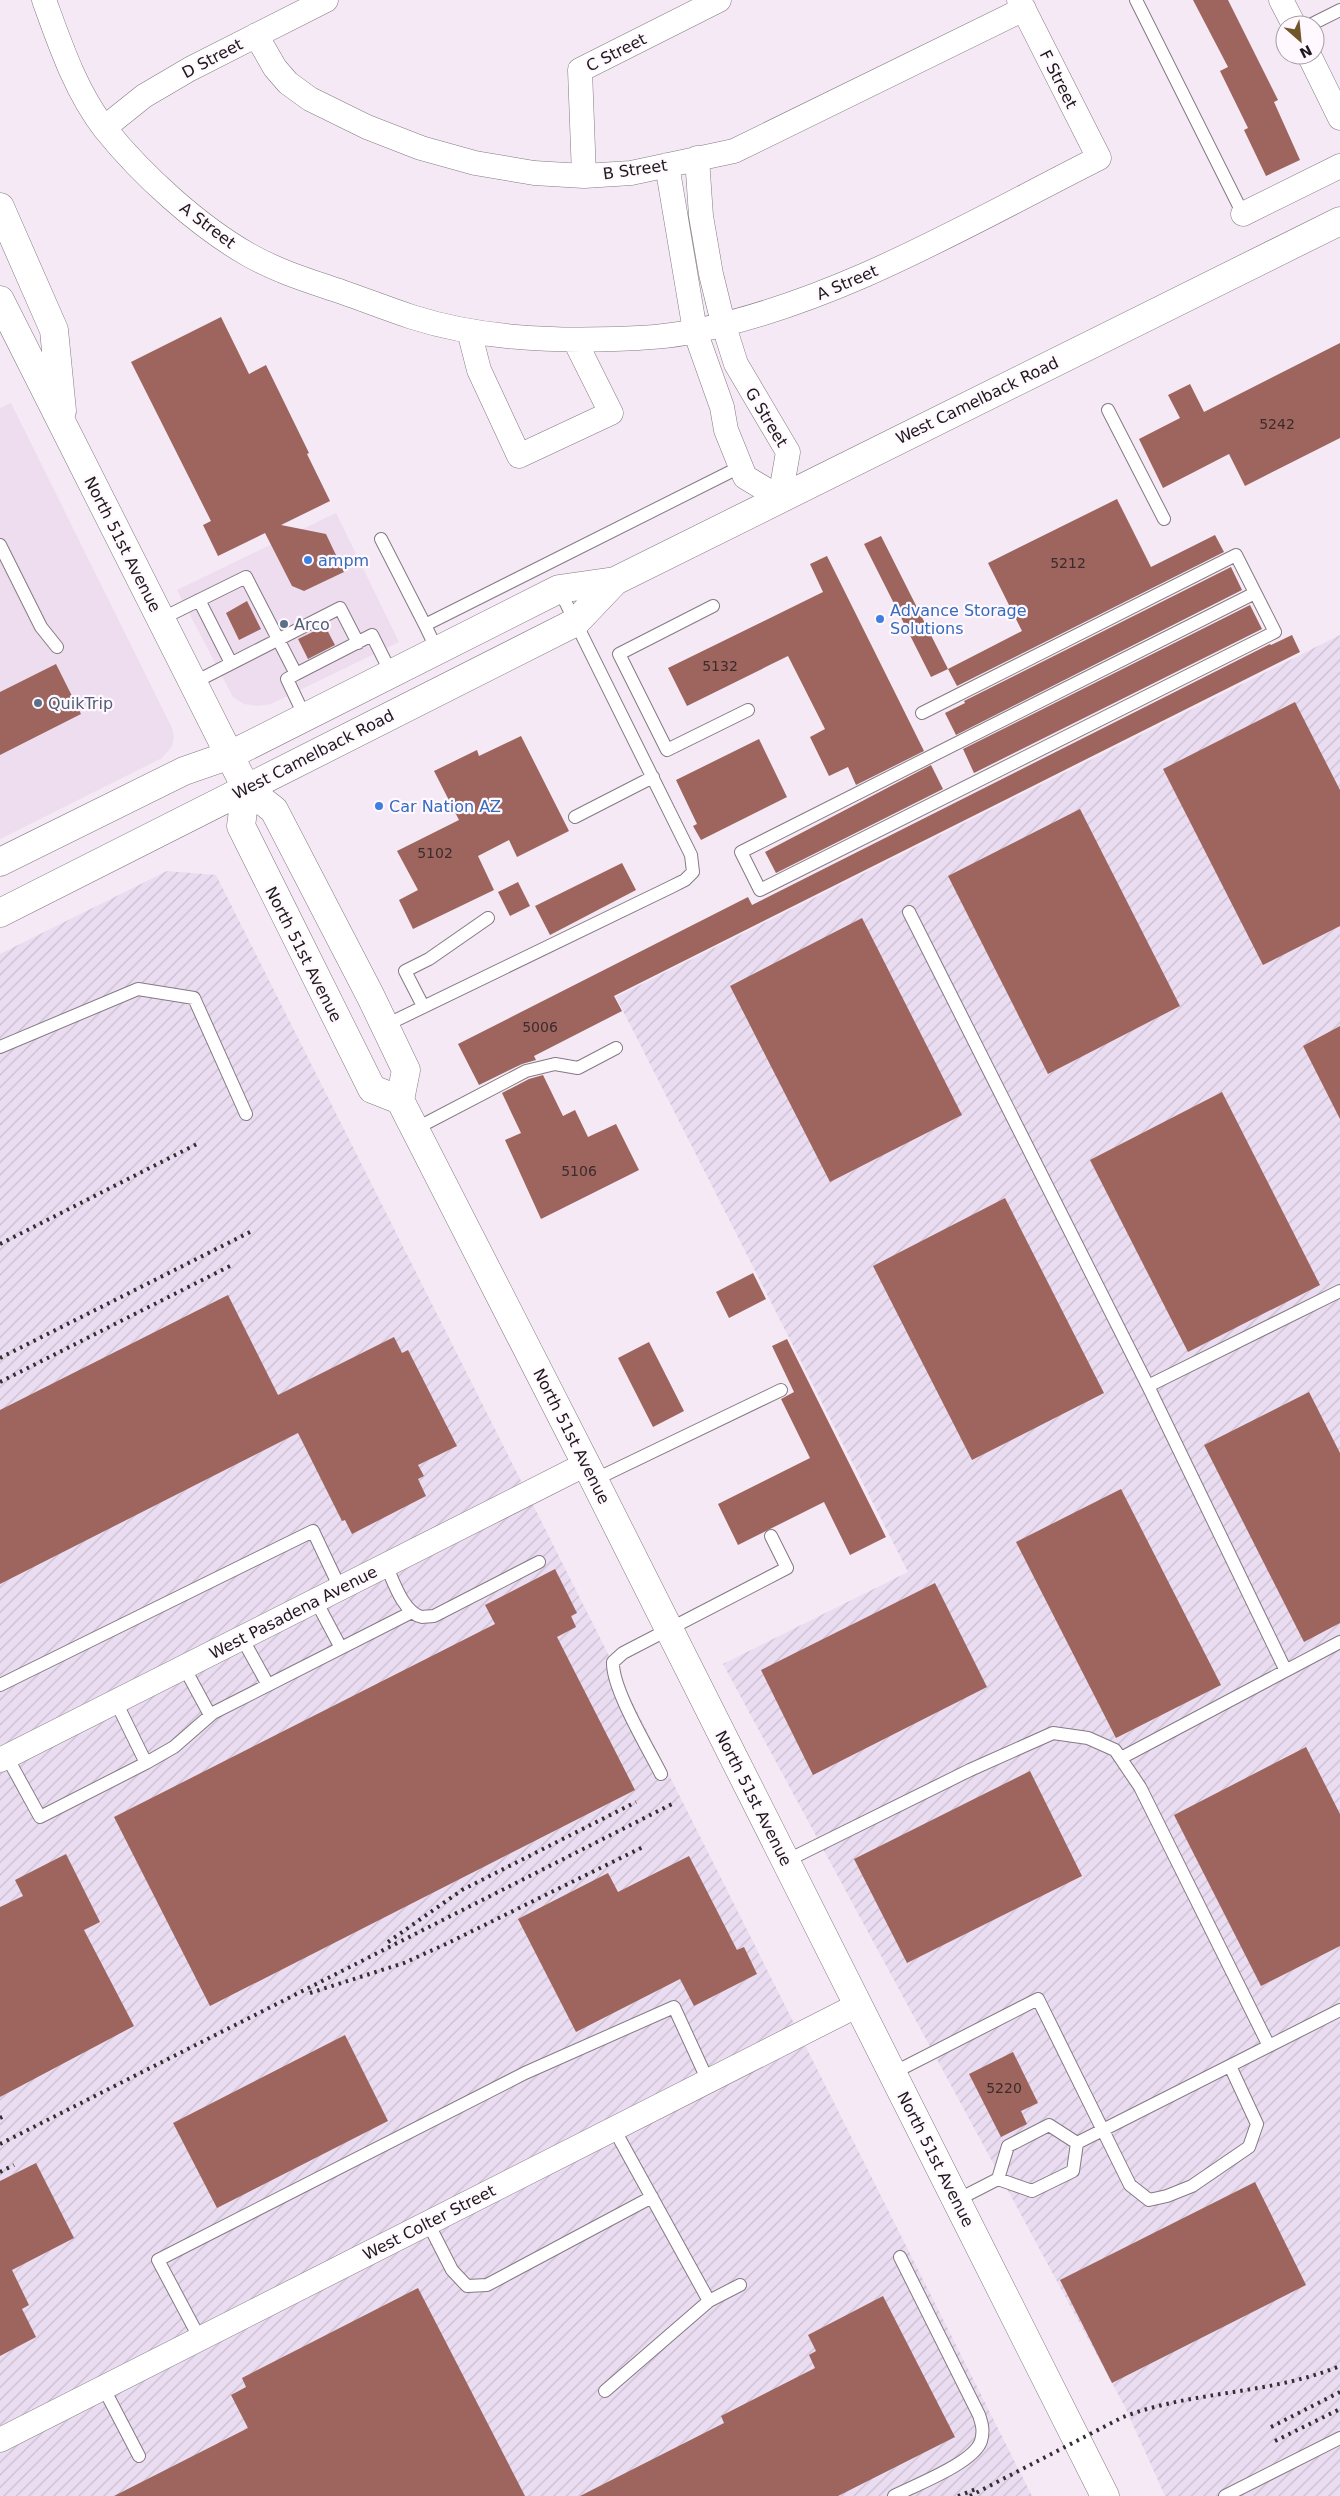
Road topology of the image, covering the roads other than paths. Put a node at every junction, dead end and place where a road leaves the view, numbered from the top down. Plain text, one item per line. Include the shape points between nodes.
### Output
1 (44, 0) edge
2 (326, 0) edge
3 (719, 0) edge
4 (1136, 0) edge
5 (1281, 0) edge
6 (1021, 5) edge
7 (1340, 10) edge
8 (1289, 15) edge
9 (1325, 18) edge
10 (256, 35) junction
11 (1314, 65) edge
12 (1340, 118) edge
13 (104, 128) junction
14 (697, 158) junction
15 (1099, 158) joint
16 (667, 165) junction
17 (1340, 166) edge
18 (584, 176) junction
19 (0, 207) edge
20 (1243, 214) joint
21 (1340, 221) edge
22 (0, 300) edge
23 (723, 324) junction
24 (469, 331) junction
25 (695, 331) junction
26 (575, 341) junction
27 (1108, 410) dead end
28 (63, 425) junction
29 (740, 467) junction
30 (780, 498) junction
31 (1164, 518) dead end
32 (382, 539) dead end
33 (0, 545) edge
34 (615, 581) junction
35 (559, 589) junction
36 (1255, 593) junction
37 (199, 600) junction
38 (713, 606) dead end
39 (161, 619) junction
40 (576, 622) junction
41 (425, 625) junction
42 (278, 638) junction
43 (358, 643) junction
44 (58, 647) dead end
45 (438, 650) junction
46 (231, 663) junction
47 (391, 673) junction
48 (296, 674) junction
49 (193, 683) junction
50 (748, 710) dead end
51 (922, 713) dead end
52 (305, 717) junction
53 (230, 755) junction
54 (653, 778) junction
55 (246, 788) junction
56 (575, 817) dead end
57 (0, 862) edge
58 (909, 912) dead end
59 (0, 913) edge
60 (488, 918) dead end
61 (423, 1006) junction
62 (384, 1026) junction
63 (0, 1047) edge
64 (616, 1048) dead end
65 (400, 1100) junction
66 (246, 1114) dead end
67 (415, 1129) junction
68 (1340, 1291) edge
69 (1148, 1386) junction
70 (781, 1390) dead end
71 (590, 1472) junction
72 (771, 1536) dead end
73 (539, 1562) dead end
74 (386, 1565) junction
75 (340, 1588) junction
76 (316, 1601) junction
77 (412, 1612) junction
78 (669, 1629) junction
79 (242, 1638) junction
80 (1340, 1642) edge
81 (341, 1648) junction
82 (184, 1667) junction
83 (1285, 1669) junction
84 (0, 1685) edge
85 (268, 1685) junction
86 (116, 1702) junction
87 (210, 1715) junction
88 (3, 1758) edge
89 (1121, 1758) junction
90 (146, 1763) junction
91 (661, 1774) dead end
92 (786, 1861) junction
93 (858, 2005) junction
94 (1340, 2010) edge
95 (1269, 2046) junction
96 (1230, 2066) junction
97 (892, 2073) junction
98 (708, 2081) junction
99 (614, 2129) junction
100 (1104, 2130) junction
101 (1077, 2143) junction
102 (998, 2179) junction
103 (652, 2198) junction
104 (956, 2200) junction
105 (428, 2223) junction
106 (900, 2257) dead end
107 (740, 2285) dead end
108 (709, 2301) junction
109 (200, 2338) junction
110 (103, 2388) junction
111 (605, 2391) dead end
112 (1340, 2438) edge
113 (0, 2440) edge
114 (139, 2456) dead end
115 (894, 2496) edge
116 (1105, 2496) edge
117 (1225, 2496) edge

1 - 13 street, A Street via 70,66
2 - 10 street, D Street
3 - 18 street, C Street via 580,70
4 - 20 lane
5 - 8 street
6 - 14 street, B Street via 734,151
6 - 15 street, F Street
7 - 9 lane
10 - 13 street, D Street via 144,96
10 - 18 street, B Street via 288,83 310,99 367,127 421,148 475,163 534,173
11 - 12 street
13 - 24 street, A Street via 189,213 249,255 289,275 413,318
14 - 16 street, B Street
14 - 23 street, G Street via 701,216
15 - 23 street, A Street via 842,285 791,305
16 - 18 street, B Street via 631,173
16 - 25 street, G Street
17 - 20 street
19 - 28 main road via 54,330
21 - 30 main road, West Camelback Road
22 - 28 main road, North 51st Avenue
23 - 25 street, A Street
23 - 30 street, G Street via 736,364 788,452
24 - 26 street, A Street
24 - 26 street via 479,370 519,456 611,413
25 - 26 street, A Street via 651,338
25 - 29 street, G Street
27 - 31 lane
28 - 39 main road, North 51st Avenue
29 - 30 street, G Street via 745,477
29 - 41 lane
30 - 34 main road, West Camelback Road
32 - 41 lane
33 - 44 lane via 41,626
34 - 35 main road, West Camelback Road
34 - 40 main road, West Camelback Road
35 - 40 lane
35 - 45 main road, West Camelback Road
36 - 36 lane via 1275,632 760,890 741,852
36 - 51 lane via 1236,555
37 - 39 lane
37 - 42 lane via 246,576
37 - 46 lane
38 - 50 lane via 619,654 667,750
39 - 49 main road, North 51st Avenue
40 - 54 lane
40 - 55 main road, West Camelback Road
41 - 45 lane
42 - 43 lane via 340,608
42 - 46 lane
42 - 48 lane
43 - 47 lane via 372,635
43 - 48 lane
45 - 47 main road, West Camelback Road
46 - 49 lane
47 - 52 main road, West Camelback Road
48 - 52 lane via 287,679
49 - 53 main road, North 51st Avenue
52 - 53 main road, West Camelback Road
53 - 55 main road, North 51st Avenue
53 - 57 main road, West Camelback Road via 184,771
54 - 56 lane
54 - 61 lane via 691,855 693,872 686,880
55 - 59 main road, West Camelback Road
55 - 62 main road, North 51st Avenue via 274,810
55 - 65 main road, North 51st Avenue via 241,826 286,919 372,1089
58 - 69 lane
60 - 61 lane via 406,971
61 - 62 lane
62 - 65 main road, North 51st Avenue via 406,1070
63 - 66 lane via 138,989 194,998
64 - 67 lane via 578,1068 554,1064 526,1071
65 - 67 main road, North 51st Avenue
67 - 71 main road, North 51st Avenue
68 - 69 lane
69 - 83 lane
70 - 71 lane
71 - 74 street, West Pasadena Avenue
71 - 78 main road, North 51st Avenue
72 - 78 lane via 787,1568
73 - 77 lane via 434,1616 422,1617
74 - 75 street, West Pasadena Avenue
74 - 77 lane
75 - 76 street, West Pasadena Avenue
75 - 84 lane via 313,1531
76 - 79 street, West Pasadena Avenue
76 - 81 lane
77 - 81 lane
78 - 91 lane via 623,1653 613,1662 617,1684
78 - 92 main road, North 51st Avenue
79 - 82 street, West Pasadena Avenue
79 - 85 lane
80 - 83 lane
81 - 85 lane
82 - 86 street, West Pasadena Avenue
82 - 87 lane
83 - 89 lane
85 - 87 lane
86 - 88 street, West Pasadena Avenue
86 - 90 lane
87 - 90 lane via 174,1747
88 - 90 lane via 40,1817
89 - 92 lane via 1115,1750 1088,1738 1053,1733 970,1770
89 - 95 lane via 1140,1787
92 - 93 main road, North 51st Avenue
93 - 97 main road, North 51st Avenue
93 - 98 street, West Colter Street
94 - 95 lane
95 - 96 lane
96 - 100 lane
96 - 100 lane via 1257,2124 1249,2147 1192,2186 1149,2200 1130,2186
97 - 100 lane via 1038,1999
97 - 104 main road, North 51st Avenue
98 - 99 street, West Colter Street
98 - 109 lane via 674,2007 525,2073 377,2147 158,2260
99 - 103 lane
99 - 105 street, West Colter Street
100 - 101 lane
101 - 102 lane via 1073,2171 1032,2191
101 - 102 lane via 1049,2125 1008,2146
102 - 104 lane
103 - 105 lane via 488,2285 467,2286 462,2281 452,2270
103 - 108 lane
104 - 116 main road, North 51st Avenue
105 - 109 street, West Colter Street
106 - 115 lane via 983,2427 980,2443 968,2458
107 - 108 lane
108 - 111 lane
109 - 110 street, West Colter Street
110 - 113 street, West Colter Street
110 - 114 lane
112 - 117 lane

